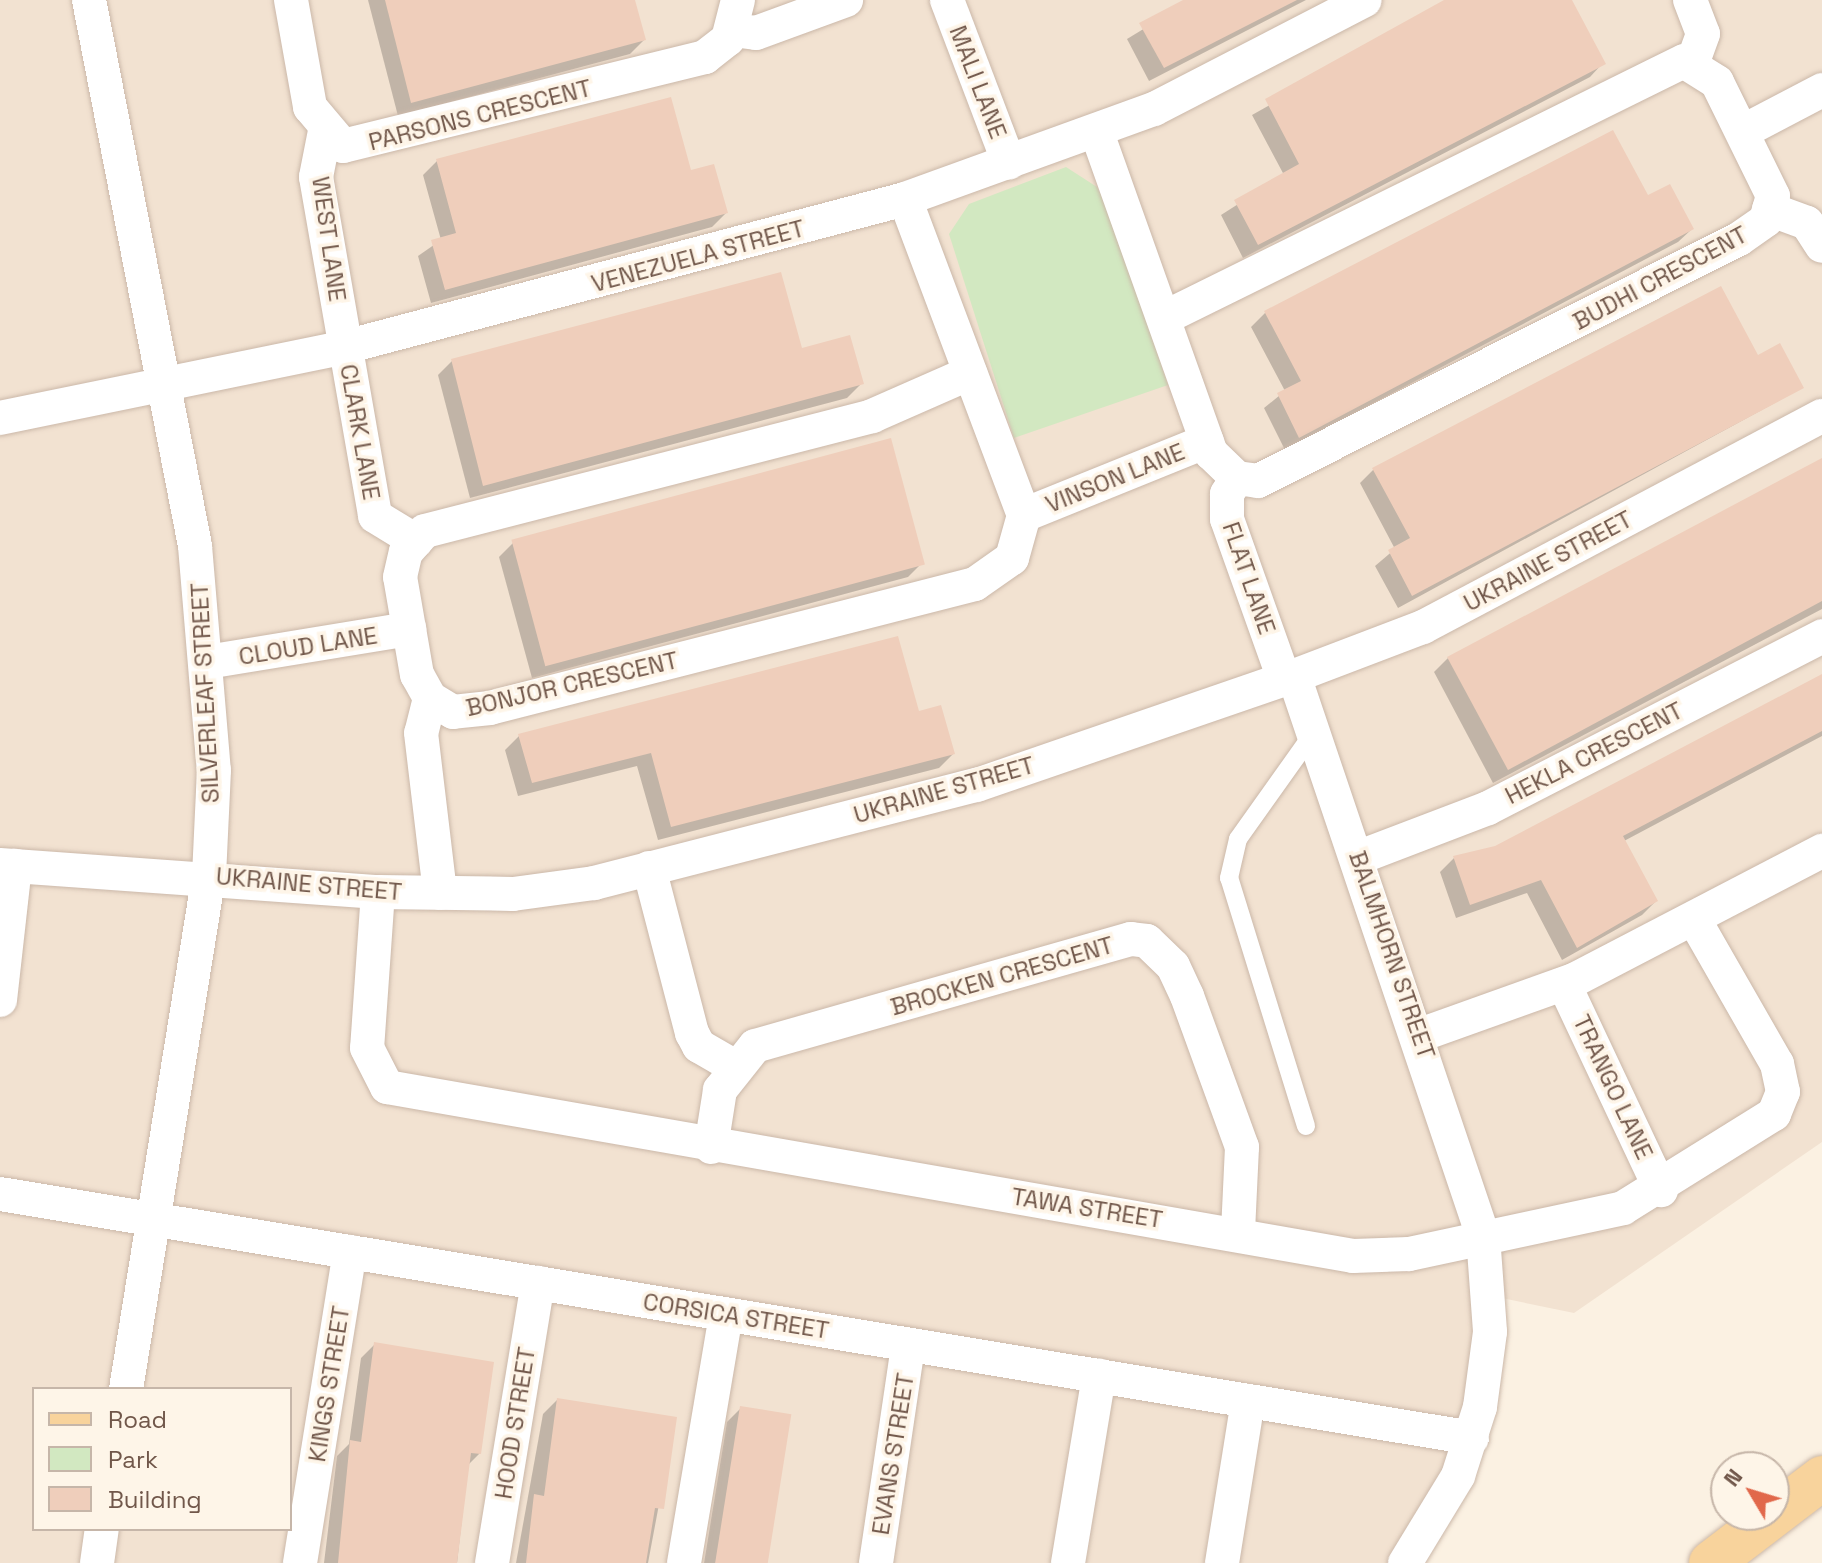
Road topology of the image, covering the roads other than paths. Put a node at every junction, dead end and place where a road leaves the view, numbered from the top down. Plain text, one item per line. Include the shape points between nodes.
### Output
1 (89, 0) edge
2 (291, 0) edge
3 (846, 0) edge
4 (947, 0) edge
5 (1365, 0) edge
6 (1690, 0) edge
7 (735, 15) edge
8 (1692, 64) junction
9 (1822, 90) edge
10 (325, 131) junction
11 (1744, 131) junction
12 (1097, 133) junction
13 (1009, 163) junction
14 (905, 199) junction
15 (1769, 209) junction
16 (1822, 246) edge
17 (1166, 317) junction
18 (345, 347) junction
19 (970, 373) junction
20 (163, 381) junction
21 (1822, 416) edge
22 (0, 418) edge
23 (1207, 441) junction
24 (1237, 478) junction
25 (1024, 515) junction
26 (416, 541) junction
27 (409, 629) junction
28 (1822, 636) edge
29 (207, 662) junction
30 (1289, 678) junction
31 (430, 698) junction
32 (1314, 732) junction
33 (1822, 851) edge
34 (1360, 857) junction
35 (8, 865) edge
36 (649, 868) junction
37 (209, 875) junction
38 (378, 892) junction
39 (440, 893) junction
40 (1694, 919) junction
41 (1564, 984) junction
42 (0, 1000) edge
43 (1420, 1035) junction
44 (733, 1066) junction
45 (1306, 1126) dead end
46 (711, 1147) junction
47 (1661, 1190) junction
48 (0, 1194) edge
49 (154, 1220) junction
50 (1238, 1233) junction
51 (1483, 1236) junction
52 (350, 1252) junction
53 (538, 1283) junction
54 (726, 1315) junction
55 (908, 1345) junction
56 (1099, 1376) junction
57 (126, 1387) edge
58 (1248, 1401) junction
59 (1472, 1438) junction
60 (1822, 1478) edge
61 (102, 1531) edge
62 (97, 1563) edge
63 (300, 1563) edge
64 (492, 1563) edge
65 (684, 1563) edge
66 (876, 1563) edge
67 (1068, 1563) edge
68 (1222, 1563) edge
69 (1405, 1563) edge
70 (1711, 1563) edge

1 - 20 street, SILVERLEAF STREET
2 - 10 street via 310,107
3 - 7 street via 756,33
4 - 13 street, MALI LANE
5 - 12 street, VENEZUELA STREET
6 - 8 street via 1703,34
7 - 10 street, PARSONS CRESCENT via 705,57 372,143 343,146
8 - 11 street, BUDHI CRESCENT via 1717,82
8 - 17 street via 1660,68
9 - 11 street
10 - 18 street, WEST LANE via 316,177
11 - 15 street, BUDHI CRESCENT via 1766,171
12 - 13 street, VENEZUELA STREET
12 - 17 street
13 - 14 street, VENEZUELA STREET
14 - 18 street, VENEZUELA STREET
14 - 19 street
15 - 16 street via 1807,223
15 - 24 street, BUDHI CRESCENT via 1766,220 1739,239 1279,474
17 - 23 street
18 - 20 street, VENEZUELA STREET
18 - 26 street, CLARK LANE via 375,516
19 - 25 street
19 - 26 street via 872,416 453,521
20 - 22 street, VENEZUELA STREET
20 - 29 street, SILVERLEAF STREET via 195,546
21 - 30 street, UKRAINE STREET via 1423,627
23 - 24 street via 1220,466
23 - 25 street, VINSON LANE
24 - 30 street, FLAT LANE via 1227,494 1227,519
25 - 31 street, BONJOR CRESCENT via 1012,558 975,584 490,708 453,712
26 - 27 street, BONJOR CRESCENT via 400,577
27 - 29 street, CLOUD LANE
27 - 31 street, BONJOR CRESCENT
28 - 34 street, HEKLA CRESCENT via 1488,808
29 - 37 street, SILVERLEAF STREET via 214,770
30 - 32 street, BALMHORN STREET
30 - 36 street, UKRAINE STREET via 977,785
31 - 39 street via 421,733
32 - 34 street, BALMHORN STREET
32 - 45 lane via 1238,839 1229,878
33 - 40 street
34 - 43 street, BALMHORN STREET
35 - 37 street, UKRAINE STREET
35 - 42 street
36 - 39 street, UKRAINE STREET via 555,892
36 - 44 street via 692,1033 699,1046
37 - 38 street, UKRAINE STREET
37 - 49 street, SILVERLEAF STREET
38 - 39 street, UKRAINE STREET
38 - 46 street, TAWA STREET via 367,1048 387,1087
40 - 41 street
40 - 47 street, TAWA STREET via 1782,1077 1780,1104 1765,1122
41 - 43 street
41 - 47 street, TRANGO LANE
43 - 51 street, BALMHORN STREET
44 - 46 street via 713,1114
44 - 50 street, BROCKEN CRESCENT via 782,1035 1147,941 1183,986 1242,1147
46 - 50 street, TAWA STREET
47 - 51 street, TAWA STREET via 1602,1214
48 - 49 street, CORSICA STREET
49 - 52 street, CORSICA STREET
49 - 57 street, SILVERLEAF STREET
50 - 51 street, TAWA STREET via 1353,1256 1409,1254
51 - 59 street, BALMHORN STREET via 1490,1332
52 - 53 street, CORSICA STREET
52 - 63 street, KINGS STREET
53 - 54 street, CORSICA STREET
53 - 64 street, HOOD STREET
54 - 55 street, CORSICA STREET
54 - 65 street
55 - 56 street, CORSICA STREET
55 - 66 street, EVANS STREET
56 - 58 street, CORSICA STREET
56 - 67 street
58 - 59 street, CORSICA STREET
58 - 68 street
59 - 69 street, BALMHORN STREET via 1439,1513
60 - 70 main road
61 - 62 street

